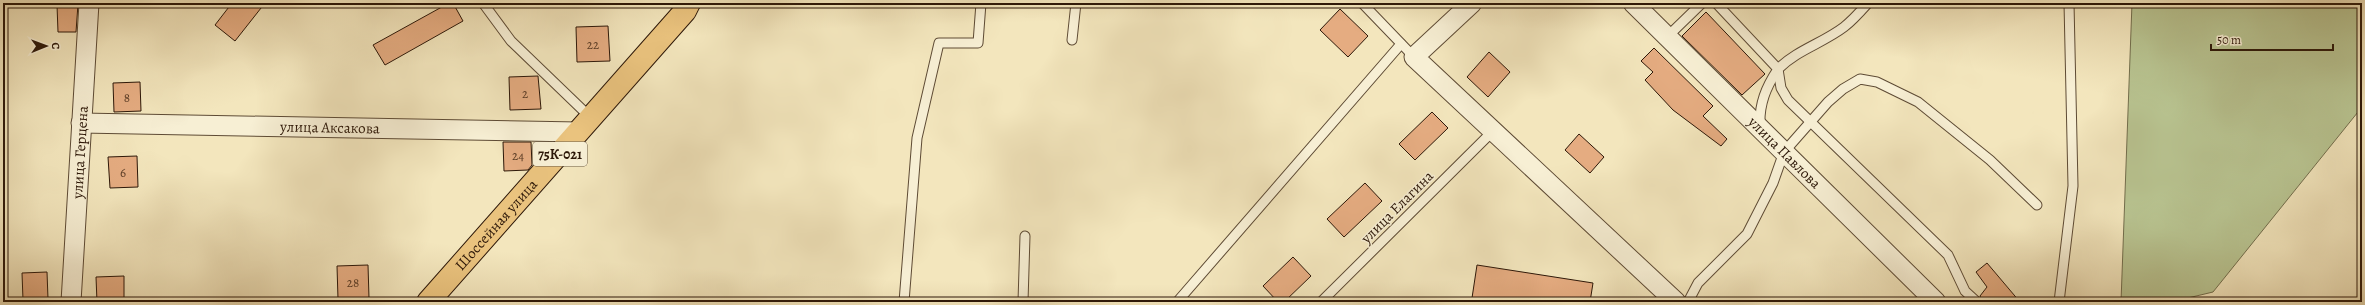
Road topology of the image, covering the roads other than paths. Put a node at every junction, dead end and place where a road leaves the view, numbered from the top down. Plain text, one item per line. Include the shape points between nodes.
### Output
1 (89, 3) edge
2 (483, 3) edge
3 (689, 3) edge
4 (981, 3) edge
5 (1076, 3) edge
6 (1362, 3) edge
7 (1472, 3) edge
8 (1633, 3) edge
9 (1702, 3) edge
10 (1716, 3) edge
11 (1868, 3) edge
12 (2069, 3) edge
13 (1667, 37) junction
14 (1072, 40) dead end
15 (1401, 44) junction
16 (1414, 57) junction
17 (1778, 69) junction
18 (1812, 121) junction
19 (81, 123) junction
20 (585, 125) junction
21 (1760, 129) junction
22 (1493, 131) junction
23 (1784, 152) junction
24 (2038, 205) dead end
25 (1024, 236) dead end
26 (71, 302) edge
27 (428, 302) edge
28 (904, 302) edge
29 (1023, 302) edge
30 (1177, 302) edge
31 (1321, 302) edge
32 (1676, 302) edge
33 (1688, 302) edge
34 (1936, 302) edge
35 (1977, 302) edge
36 (2059, 302) edge

1 - 19 street, улица Герцена
2 - 20 lane via 511,41
3 - 20 main road, Шоссейная улица / 75К-021 via 685,11
4 - 28 lane via 978,43 938,43 917,138
5 - 14 lane
6 - 15 lane
7 - 16 street
8 - 13 street, улица Павлова
9 - 13 lane
10 - 17 lane
11 - 17 lane via 1843,28 1794,56
12 - 36 lane via 2073,186
13 - 21 street, улица Павлова
15 - 16 lane
15 - 30 lane
16 - 22 street
17 - 18 lane via 1781,88 1788,100
17 - 21 lane via 1763,96 1759,112
18 - 23 lane
18 - 24 lane via 1842,88 1860,79 1877,82 1918,102 1990,160
18 - 35 lane via 1948,255 1965,291
19 - 20 street, улица Аксакова
19 - 26 street, улица Герцена
20 - 27 main road, Шоссейная улица / 75К-021
21 - 23 street, улица Павлова
22 - 31 lane, улица Елагина
22 - 32 street
23 - 33 lane via 1773,183 1747,234 1698,283
23 - 34 street, улица Павлова
25 - 29 lane

